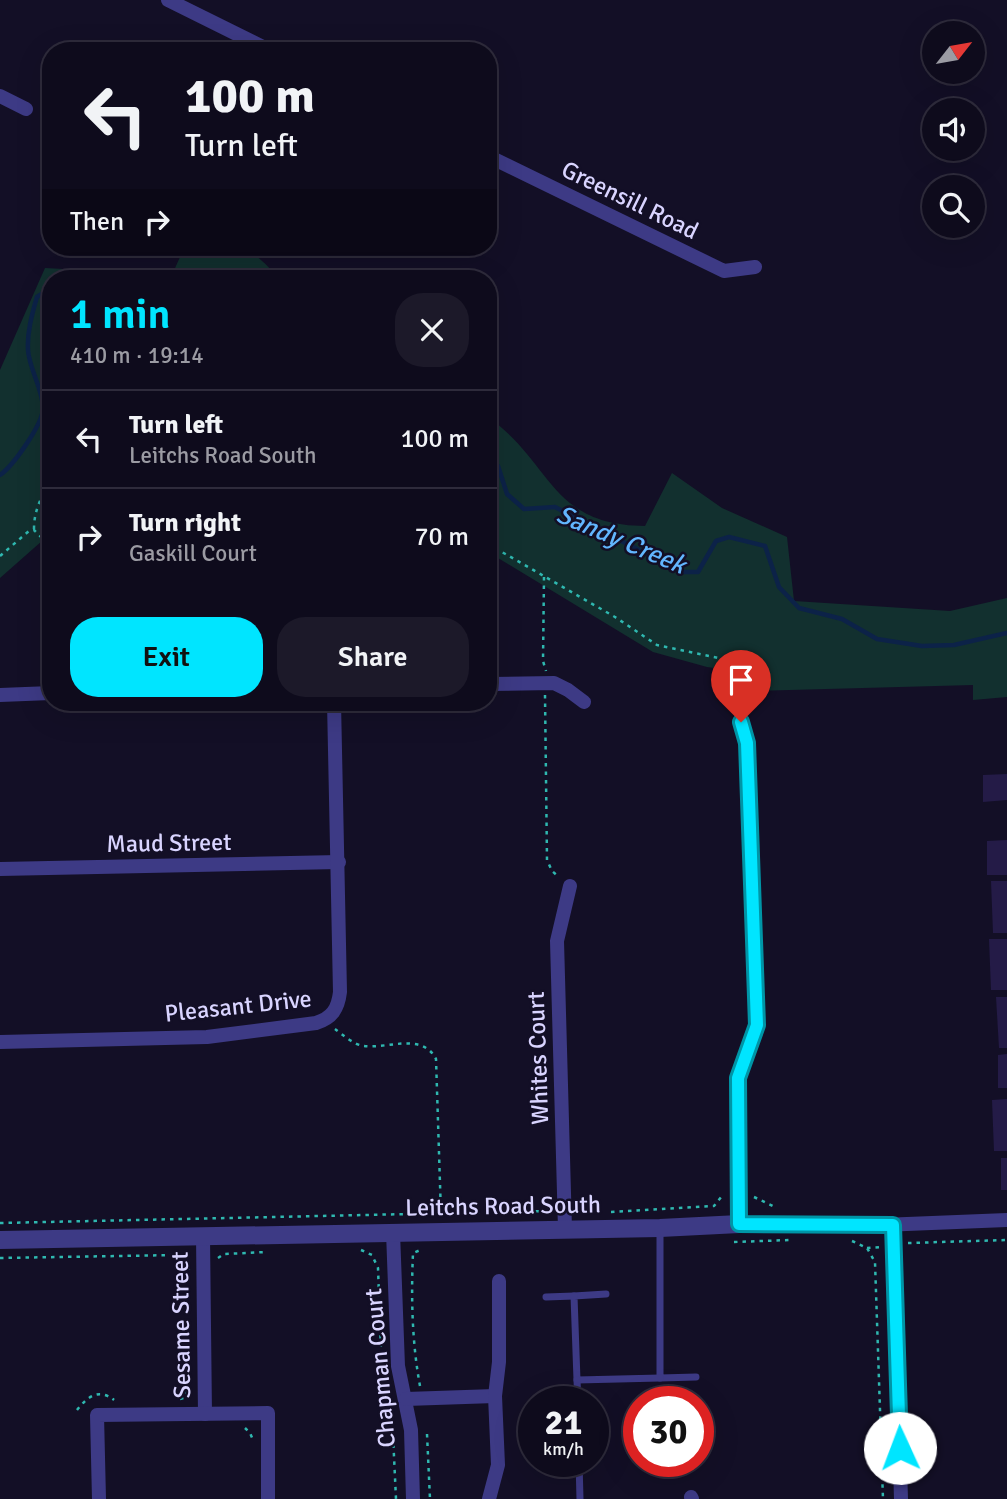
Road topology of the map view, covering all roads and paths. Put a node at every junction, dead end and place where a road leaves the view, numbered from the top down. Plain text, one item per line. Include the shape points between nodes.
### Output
1 (168, 0) edge
2 (253, 42) edge
3 (0, 96) edge
4 (26, 109) dead end
5 (497, 160) edge
6 (755, 267) dead end
7 (42, 498) edge
8 (34, 530) junction
9 (42, 538) edge
10 (497, 549) edge
11 (0, 556) edge
12 (544, 577) junction
13 (546, 673) dead end
14 (497, 684) edge
15 (545, 690) dead end
16 (42, 693) edge
17 (0, 695) edge
18 (584, 702) dead end
19 (334, 711) edge
20 (741, 722) joint
21 (339, 862) junction
22 (0, 869) edge
23 (570, 886) joint
24 (324, 1021) junction
25 (0, 1042) edge
26 (722, 1196) dead end
27 (753, 1197) dead end
28 (553, 1204) dead end
29 (773, 1206) dead end
30 (600, 1212) dead end
31 (1007, 1220) edge
32 (0, 1223) edge
33 (441, 1223) junction
34 (739, 1224) junction
35 (893, 1225) junction
36 (660, 1228) junction
37 (565, 1229) junction
38 (393, 1232) junction
39 (203, 1236) junction
40 (848, 1239) dead end
41 (0, 1240) edge
42 (794, 1240) dead end
43 (1007, 1240) edge
44 (727, 1242) dead end
45 (894, 1247) junction
46 (867, 1248) junction
47 (423, 1249) dead end
48 (0, 1258) edge
49 (189, 1272) dead end
50 (499, 1281) dead end
51 (606, 1294) dead end
52 (574, 1296) junction
53 (546, 1297) dead end
54 (189, 1311) dead end
55 (696, 1377) dead end
56 (660, 1378) junction
57 (577, 1380) junction
58 (577, 1386) edge
59 (495, 1396) junction
60 (405, 1399) junction
61 (422, 1399) junction
62 (175, 1400) dead end
63 (116, 1401) dead end
64 (77, 1410) dead end
65 (205, 1414) junction
66 (236, 1425) dead end
67 (427, 1434) dead end
68 (253, 1440) dead end
69 (579, 1477) edge
70 (99, 1499) edge
71 (268, 1499) edge
72 (413, 1499) edge
73 (430, 1499) edge
74 (489, 1499) edge
75 (580, 1499) edge
76 (883, 1499) edge
77 (901, 1499) edge

1 - 2 street
3 - 4 street
5 - 6 street, Greensill Road via 724,271
7 - 8 path
8 - 9 path
8 - 11 path
10 - 12 path
12 - 13 path
12 - 20 path via 657,645 747,664
14 - 18 street via 554,683
15 - 23 path via 547,860 552,872
16 - 17 street
19 - 21 street, Pleasant Drive
20 - 34 street via 747,743 757,1025 738,1078
21 - 22 street, Maud Street
21 - 24 street, Pleasant Drive via 340,992 334,1012
23 - 37 street, Whites Court via 557,941
24 - 25 street, Pleasant Drive via 207,1037
24 - 33 path via 361,1046 419,1044 432,1051 436,1059
26 - 30 path via 714,1206
27 - 29 path
28 - 33 path via 546,1211
31 - 35 street, Leitchs Road South
32 - 33 path
33 - 37 street, Leitchs Road South
33 - 38 street, Leitchs Road South
34 - 35 street, Leitchs Road South
34 - 36 street, Leitchs Road South
35 - 45 street
36 - 37 street, Leitchs Road South
36 - 56 lane
38 - 39 street, Leitchs Road South
38 - 60 street, Chapman Court via 398,1366
39 - 41 street, Leitchs Road South
39 - 65 street, Sesame Street
40 - 46 path
42 - 44 path
43 - 45 path
45 - 46 path
45 - 77 street
46 - 76 path via 875,1262
47 - 61 path via 413,1254 411,1280 415,1362
48 - 49 path via 178,1255
50 - 59 street
51 - 52 lane
52 - 53 lane
52 - 57 lane
54 - 62 path via 186,1390 184,1398
55 - 56 lane
56 - 57 lane
57 - 58 lane
59 - 61 street
59 - 74 street via 498,1465
60 - 61 street
60 - 72 street, Chapman Court via 411,1430
63 - 64 path via 97,1393
65 - 70 street via 97,1415
65 - 71 street via 268,1413
66 - 68 path
67 - 73 path
69 - 75 lane

